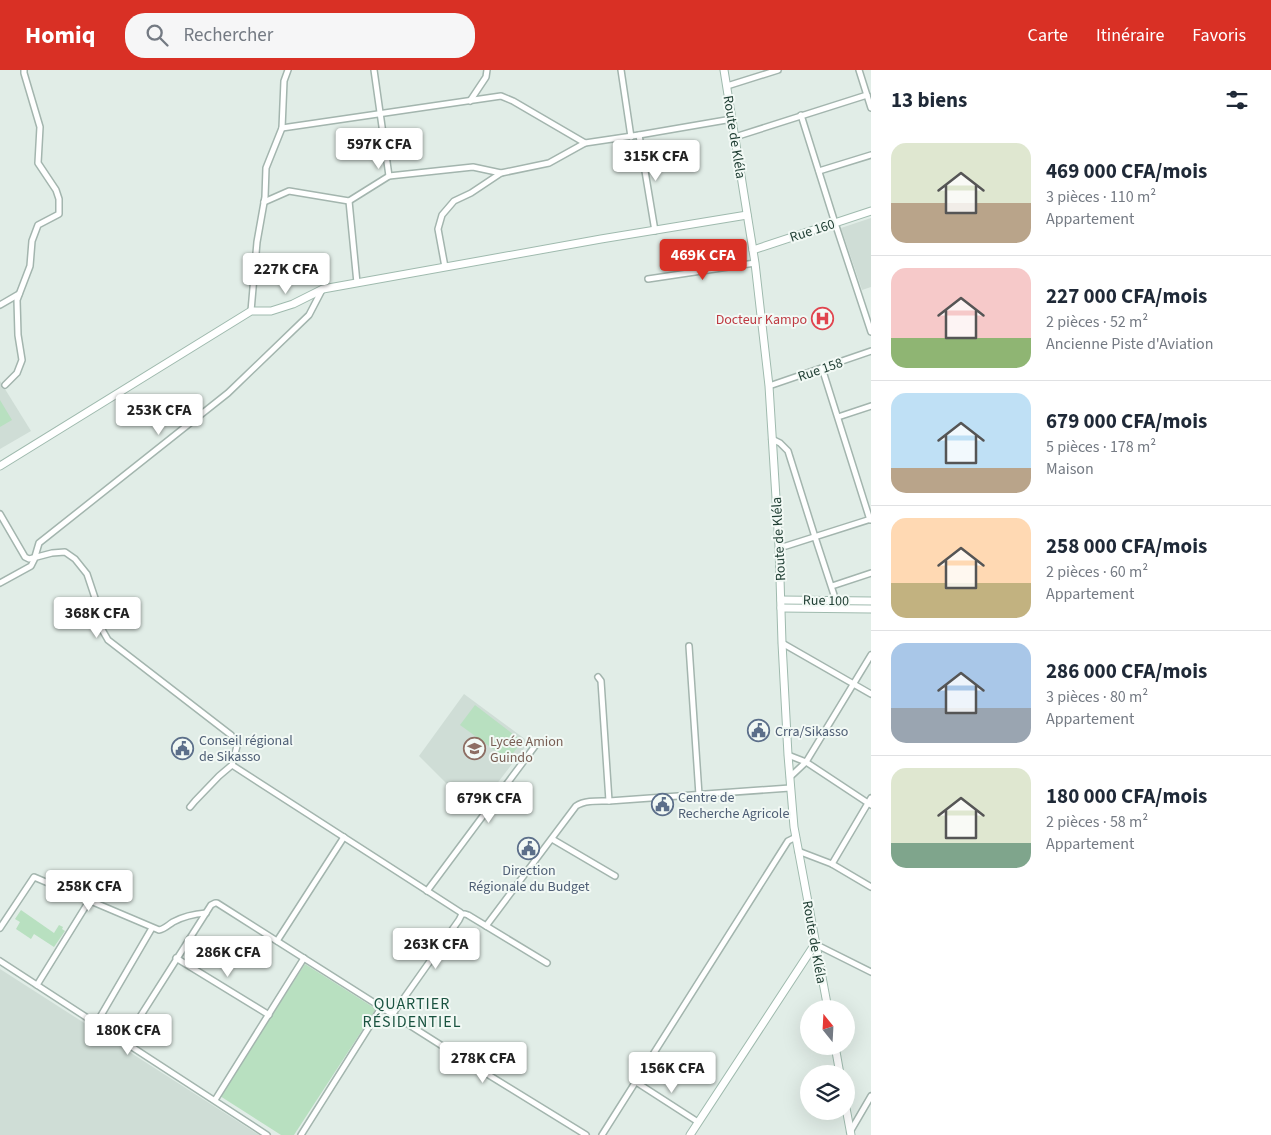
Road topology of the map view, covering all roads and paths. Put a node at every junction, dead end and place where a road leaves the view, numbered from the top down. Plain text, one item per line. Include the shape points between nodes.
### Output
1 (24, 70) edge
2 (288, 70) edge
3 (374, 70) edge
4 (487, 70) edge
5 (621, 70) edge
6 (724, 70) edge
7 (778, 70) edge
8 (859, 70) edge
9 (727, 86) junction
10 (867, 94) junction
11 (470, 101) junction
12 (871, 108) edge
13 (380, 114) junction
14 (801, 115) junction
15 (732, 119) junction
16 (282, 128) junction
17 (631, 136) junction
18 (638, 136) junction
19 (735, 137) junction
20 (585, 143) junction
21 (871, 155) edge
22 (819, 171) junction
23 (501, 173) junction
24 (389, 176) junction
25 (349, 201) junction
26 (264, 202) junction
27 (871, 211) edge
28 (748, 215) junction
29 (834, 223) junction
30 (655, 231) junction
31 (753, 250) junction
32 (755, 263) junction
33 (445, 267) junction
34 (648, 279) dead end
35 (357, 283) junction
36 (323, 289) junction
37 (20, 293) junction
38 (0, 305) edge
39 (251, 311) junction
40 (871, 332) edge
41 (871, 351) edge
42 (822, 368) junction
43 (5, 385) dead end
44 (769, 386) junction
45 (871, 406) edge
46 (838, 416) junction
47 (772, 439) junction
48 (0, 466) edge
49 (0, 514) edge
50 (870, 520) edge
51 (815, 537) junction
52 (779, 546) junction
53 (35, 558) junction
54 (871, 573) edge
55 (0, 583) edge
56 (832, 586) junction
57 (781, 600) junction
58 (836, 600) junction
59 (871, 601) edge
60 (781, 608) junction
61 (871, 609) edge
62 (782, 643) junction
63 (689, 646) dead end
64 (871, 655) edge
65 (598, 677) dead end
66 (854, 684) junction
67 (871, 694) edge
68 (535, 746) dead end
69 (788, 755) junction
70 (806, 762) junction
71 (232, 765) junction
72 (790, 777) junction
73 (790, 788) junction
74 (699, 795) junction
75 (609, 800) junction
76 (870, 802) edge
77 (190, 807) dead end
78 (344, 837) junction
79 (796, 837) junction
80 (552, 839) junction
81 (798, 851) junction
82 (832, 864) junction
83 (616, 876) dead end
84 (871, 887) edge
85 (427, 891) junction
86 (89, 901) junction
87 (206, 913) junction
88 (462, 914) junction
89 (486, 926) junction
90 (0, 928) edge
91 (152, 928) junction
92 (276, 941) junction
93 (815, 944) junction
94 (176, 958) junction
95 (304, 958) junction
96 (0, 961) edge
97 (547, 963) dead end
98 (871, 972) edge
99 (37, 985) junction
100 (826, 1000) edge
101 (381, 1008) junction
102 (269, 1015) junction
103 (392, 1015) junction
104 (96, 1024) junction
105 (124, 1042) junction
106 (636, 1082) junction
107 (871, 1096) edge
108 (215, 1100) junction
109 (848, 1120) edge
110 (698, 1122) junction
111 (850, 1134) edge
112 (268, 1135) edge
113 (301, 1135) edge
114 (586, 1135) edge
115 (602, 1135) edge
116 (690, 1135) edge

1 - 37 street via 40,127 38,163 56,190 59,214 38,225 32,241 30,266
2 - 16 street via 284,81
3 - 13 street
4 - 11 street
5 - 17 street
6 - 9 street, Route de Kléla
7 - 9 street
8 - 10 street
9 - 15 street, Route de Kléla
10 - 12 street
10 - 14 street
11 - 13 street
11 - 20 street via 501,96
13 - 16 street
13 - 24 street
14 - 19 street
14 - 22 street
15 - 18 street
15 - 19 street, Route de Kléla
16 - 26 street via 266,168
17 - 18 street
17 - 20 street
18 - 30 street
19 - 28 street, Route de Kléla
20 - 23 street via 549,163
21 - 22 street
22 - 29 street
23 - 24 street via 473,167
23 - 33 street via 454,201 442,215 438,230
24 - 25 street
25 - 26 street via 289,191
25 - 35 street
26 - 39 street
27 - 29 street, Rue 160
28 - 30 street
28 - 31 street, Route de Kléla
29 - 31 street, Rue 160
29 - 40 street
30 - 33 street
31 - 32 street, Route de Kléla
32 - 34 street
32 - 44 street, Route de Kléla
33 - 35 street
35 - 36 street
36 - 39 street via 271,312
36 - 53 street via 309,315 228,393 39,543
37 - 38 street
37 - 43 street via 17,309 22,360 17,373
39 - 48 street
41 - 42 street, Rue 158
42 - 44 street, Rue 158
42 - 46 street
44 - 47 street, Route de Kléla
45 - 46 street
46 - 50 street
47 - 51 street via 788,451
47 - 52 street, Route de Kléla
49 - 53 street via 25,557
50 - 51 street
51 - 52 street
51 - 56 street
52 - 57 street, Route de Kléla
53 - 55 street via 31,566
53 - 71 street via 65,552 75,559 87,574 95,598 94,609 108,640 231,735 237,746
54 - 56 street
56 - 58 street
57 - 58 street, Rue 100
57 - 60 street, Route de Kléla
58 - 59 street, Rue 100
60 - 61 street
60 - 62 street, Route de Kléla
62 - 66 street
62 - 69 street, Route de Kléla
63 - 74 street
64 - 66 street
65 - 75 street via 601,681
66 - 67 street
66 - 70 street
68 - 85 street
69 - 70 street
69 - 72 street, Route de Kléla
70 - 72 street
70 - 76 street
71 - 77 street
71 - 78 street
72 - 73 street, Route de Kléla
73 - 74 street
73 - 79 street, Route de Kléla
74 - 75 street
75 - 80 street via 576,806
76 - 82 street
78 - 85 street
78 - 92 street
79 - 81 street, Route de Kléla
79 - 106 street via 788,841
80 - 83 street
80 - 89 street
81 - 82 street
81 - 93 street, Route de Kléla
82 - 84 street
85 - 88 street
86 - 90 street via 34,877
86 - 91 street
86 - 99 street
87 - 91 street via 191,914 164,929
87 - 92 street via 212,903 219,904
87 - 94 street
88 - 89 street
88 - 103 street
89 - 97 street
91 - 104 street
92 - 95 street
93 - 98 street
93 - 100 street, Route de Kléla
93 - 110 street
94 - 102 street
94 - 105 street
95 - 101 street
95 - 102 street
96 - 99 street
99 - 104 street
101 - 103 street
101 - 113 street
102 - 108 street
103 - 114 street
104 - 105 street
105 - 108 street
106 - 110 street
106 - 115 street
107 - 111 street
108 - 112 street
109 - 111 street
110 - 116 street

